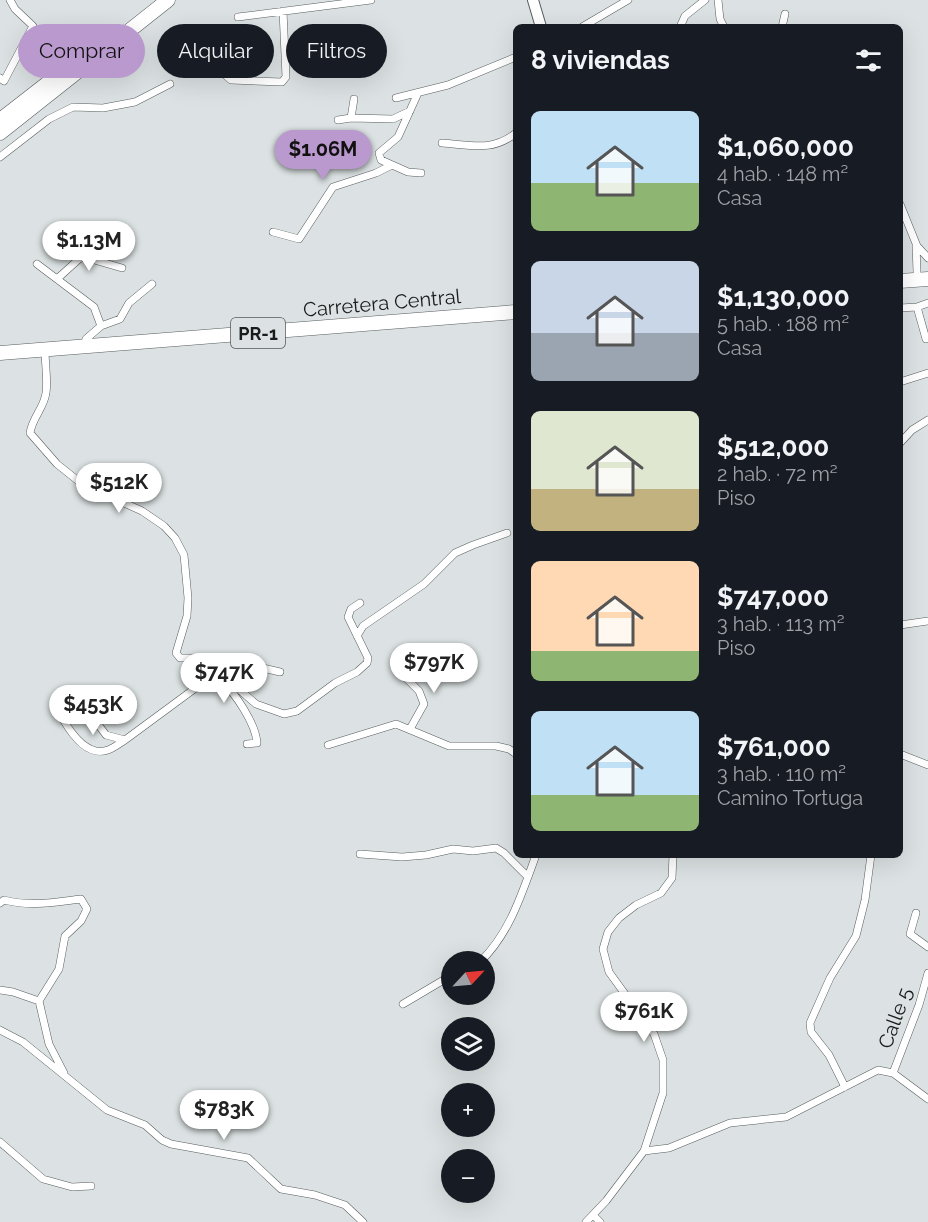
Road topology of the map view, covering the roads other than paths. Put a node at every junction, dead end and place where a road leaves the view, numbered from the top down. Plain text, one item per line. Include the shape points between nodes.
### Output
1 (10, 0) edge
2 (154, 0) edge
3 (168, 0) edge
4 (371, 0) edge
5 (533, 0) edge
6 (628, 0) edge
7 (705, 0) edge
8 (718, 0) edge
9 (283, 11) junction
10 (785, 14) dead end
11 (238, 17) dead end
12 (540, 24) edge
13 (587, 24) edge
14 (681, 24) edge
15 (722, 24) edge
16 (783, 24) edge
17 (513, 58) edge
18 (0, 78) edge
19 (229, 78) edge
20 (49, 81) junction
21 (170, 84) dead end
22 (418, 93) junction
23 (396, 98) dead end
24 (354, 99) dead end
25 (410, 111) junction
26 (0, 115) edge
27 (351, 118) junction
28 (0, 120) edge
29 (338, 120) dead end
30 (0, 133) edge
31 (513, 135) edge
32 (442, 143) dead end
33 (0, 157) edge
34 (392, 165) junction
35 (421, 173) dead end
36 (903, 211) edge
37 (903, 221) edge
38 (273, 232) dead end
39 (917, 246) junction
40 (928, 258) edge
41 (37, 264) dead end
42 (122, 268) dead end
43 (903, 273) edge
44 (924, 274) edge
45 (57, 279) junction
46 (903, 280) edge
47 (152, 284) dead end
48 (513, 303) edge
49 (928, 303) edge
50 (917, 307) junction
51 (903, 308) edge
52 (513, 312) edge
53 (100, 326) junction
54 (86, 339) junction
55 (926, 339) dead end
56 (0, 344) edge
57 (45, 350) junction
58 (0, 353) edge
59 (928, 373) edge
60 (903, 381) edge
61 (928, 420) edge
62 (903, 440) edge
63 (507, 533) dead end
64 (360, 603) dead end
65 (928, 621) edge
66 (903, 625) edge
67 (357, 636) junction
68 (198, 658) junction
69 (211, 667) junction
70 (396, 667) dead end
71 (280, 672) dead end
72 (100, 694) dead end
73 (64, 721) dead end
74 (410, 729) junction
75 (125, 740) junction
76 (247, 744) dead end
77 (328, 745) dead end
78 (513, 753) edge
79 (903, 757) edge
80 (928, 765) edge
81 (360, 854) dead end
82 (535, 858) edge
83 (673, 858) edge
84 (871, 858) edge
85 (528, 877) junction
86 (0, 901) edge
87 (916, 913) dead end
88 (928, 947) edge
89 (491, 951) edge
90 (928, 973) edge
91 (441, 982) edge
92 (0, 990) edge
93 (39, 1000) junction
94 (403, 1004) dead end
95 (0, 1030) edge
96 (892, 1073) junction
97 (66, 1078) junction
98 (845, 1087) junction
99 (928, 1099) edge
100 (0, 1142) edge
101 (644, 1151) junction
102 (91, 1186) dead end
103 (593, 1215) junction
104 (363, 1222) edge
105 (586, 1222) edge
106 (600, 1222) edge

1 - 18 street via 33,26 4,81
2 - 20 highway
3 - 30 highway
4 - 9 street
5 - 12 street
6 - 13 street
7 - 14 street via 685,16
8 - 15 street
9 - 11 street
9 - 19 street via 286,77 282,82
10 - 16 street
17 - 22 street
20 - 26 highway
20 - 28 highway
21 - 33 street via 135,102 103,108 73,107 49,118
22 - 23 street
22 - 25 street
24 - 27 street
25 - 27 street via 393,119
25 - 34 street via 398,137 379,153 381,160
27 - 29 street
31 - 32 street via 492,146
34 - 35 street
34 - 38 street via 333,187 299,239
36 - 39 street
37 - 39 street
39 - 40 street
39 - 44 street
41 - 45 street
42 - 45 street via 84,257
43 - 44 highway
44 - 46 highway
45 - 53 street via 94,308
47 - 53 street via 129,303 120,319
48 - 54 highway, Carretera Central / PR-1
49 - 50 street
50 - 51 street
50 - 55 street
52 - 57 highway, Carretera Central / PR-1
53 - 54 street
54 - 56 highway, Carretera Central / PR-1
57 - 58 highway, Carretera Central / PR-1
57 - 68 street via 47,392 30,433 57,464 82,484 142,511 176,538 184,555 188,598 176,653 180,658
59 - 60 street
61 - 62 street
63 - 67 street via 455,553 424,585 363,626
64 - 67 street via 348,616
65 - 66 street
67 - 69 street via 367,663 297,711 284,714 256,704
68 - 69 street
68 - 71 street via 234,661
69 - 75 street via 201,684
69 - 76 street via 256,731 257,743
70 - 74 street via 419,691 424,704
72 - 75 street via 90,704 91,716 106,735
73 - 75 street via 74,739 93,751 108,751
74 - 77 street via 396,724
74 - 78 street via 449,746 495,746
79 - 80 street
81 - 85 street via 402,857 453,849 496,848
82 - 85 street
83 - 101 street via 672,878 661,893 619,918 608,932 603,949 609,972 654,1034 663,1060 663,1093
84 - 98 street via 856,936 830,978 810,1023 811,1032 829,1055
85 - 89 street via 514,915
86 - 93 street via 37,904 81,899 87,909 65,936 59,969
87 - 88 street via 910,934
90 - 96 street, Calle 5
91 - 94 street
92 - 93 street
93 - 97 street via 49,1044
95 - 97 street via 23,1042
96 - 98 street via 878,1070
96 - 99 street
97 - 104 street via 107,1110 145,1125 162,1140 248,1158 281,1189 345,1205
98 - 101 street via 786,1117 730,1123 669,1148
100 - 102 street via 43,1179 72,1187
101 - 103 street
103 - 105 street
103 - 106 street

